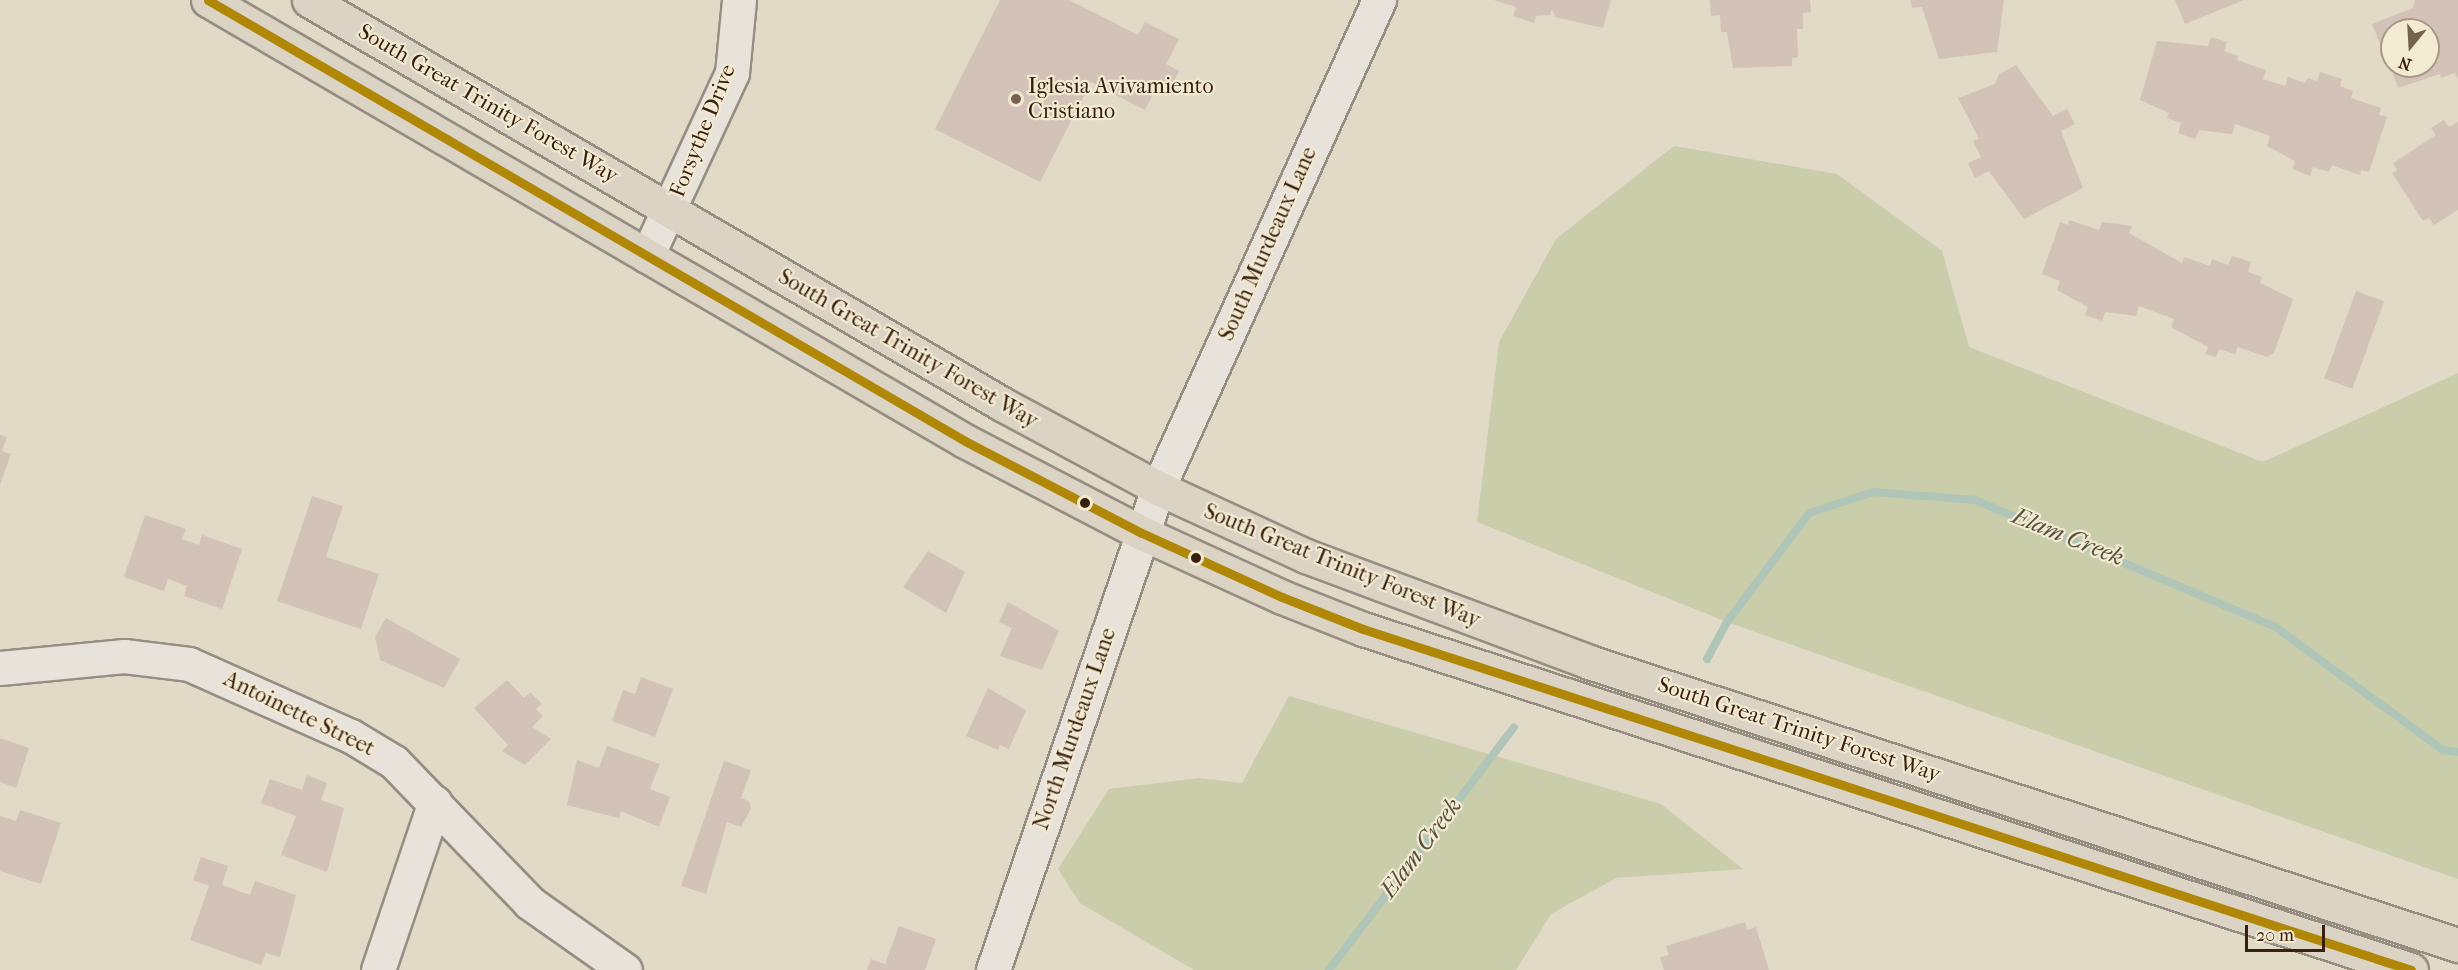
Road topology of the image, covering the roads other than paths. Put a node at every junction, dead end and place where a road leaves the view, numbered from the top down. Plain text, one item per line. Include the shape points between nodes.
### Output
1 (208, 0) edge
2 (309, 0) edge
3 (739, 0) edge
4 (1379, 0) edge
5 (670, 211) junction
6 (647, 256) junction
7 (1158, 489) junction
8 (1142, 533) junction
9 (0, 668) edge
10 (435, 802) junction
11 (2458, 945) edge
12 (378, 970) edge
13 (625, 970) edge
14 (993, 970) edge
15 (2411, 970) edge

1 - 6 main road, South Great Trinity Forest Way
2 - 5 main road, South Great Trinity Forest Way
3 - 5 street, Forsythe Drive via 732,73
4 - 7 street, South Murdeaux Lane
5 - 6 street, Forsythe Drive
5 - 7 main road, South Great Trinity Forest Way
6 - 8 main road, South Great Trinity Forest Way via 965,441
7 - 8 street, North Murdeaux Lane
7 - 11 main road, South Great Trinity Forest Way via 1337,568 1589,662
8 - 14 street, North Murdeaux Lane
8 - 15 main road, South Great Trinity Forest Way via 1362,629
9 - 10 street, Antoinette Street via 123,656 189,664 351,736 394,762
10 - 12 street
10 - 13 street, Antoinette Street via 530,903

